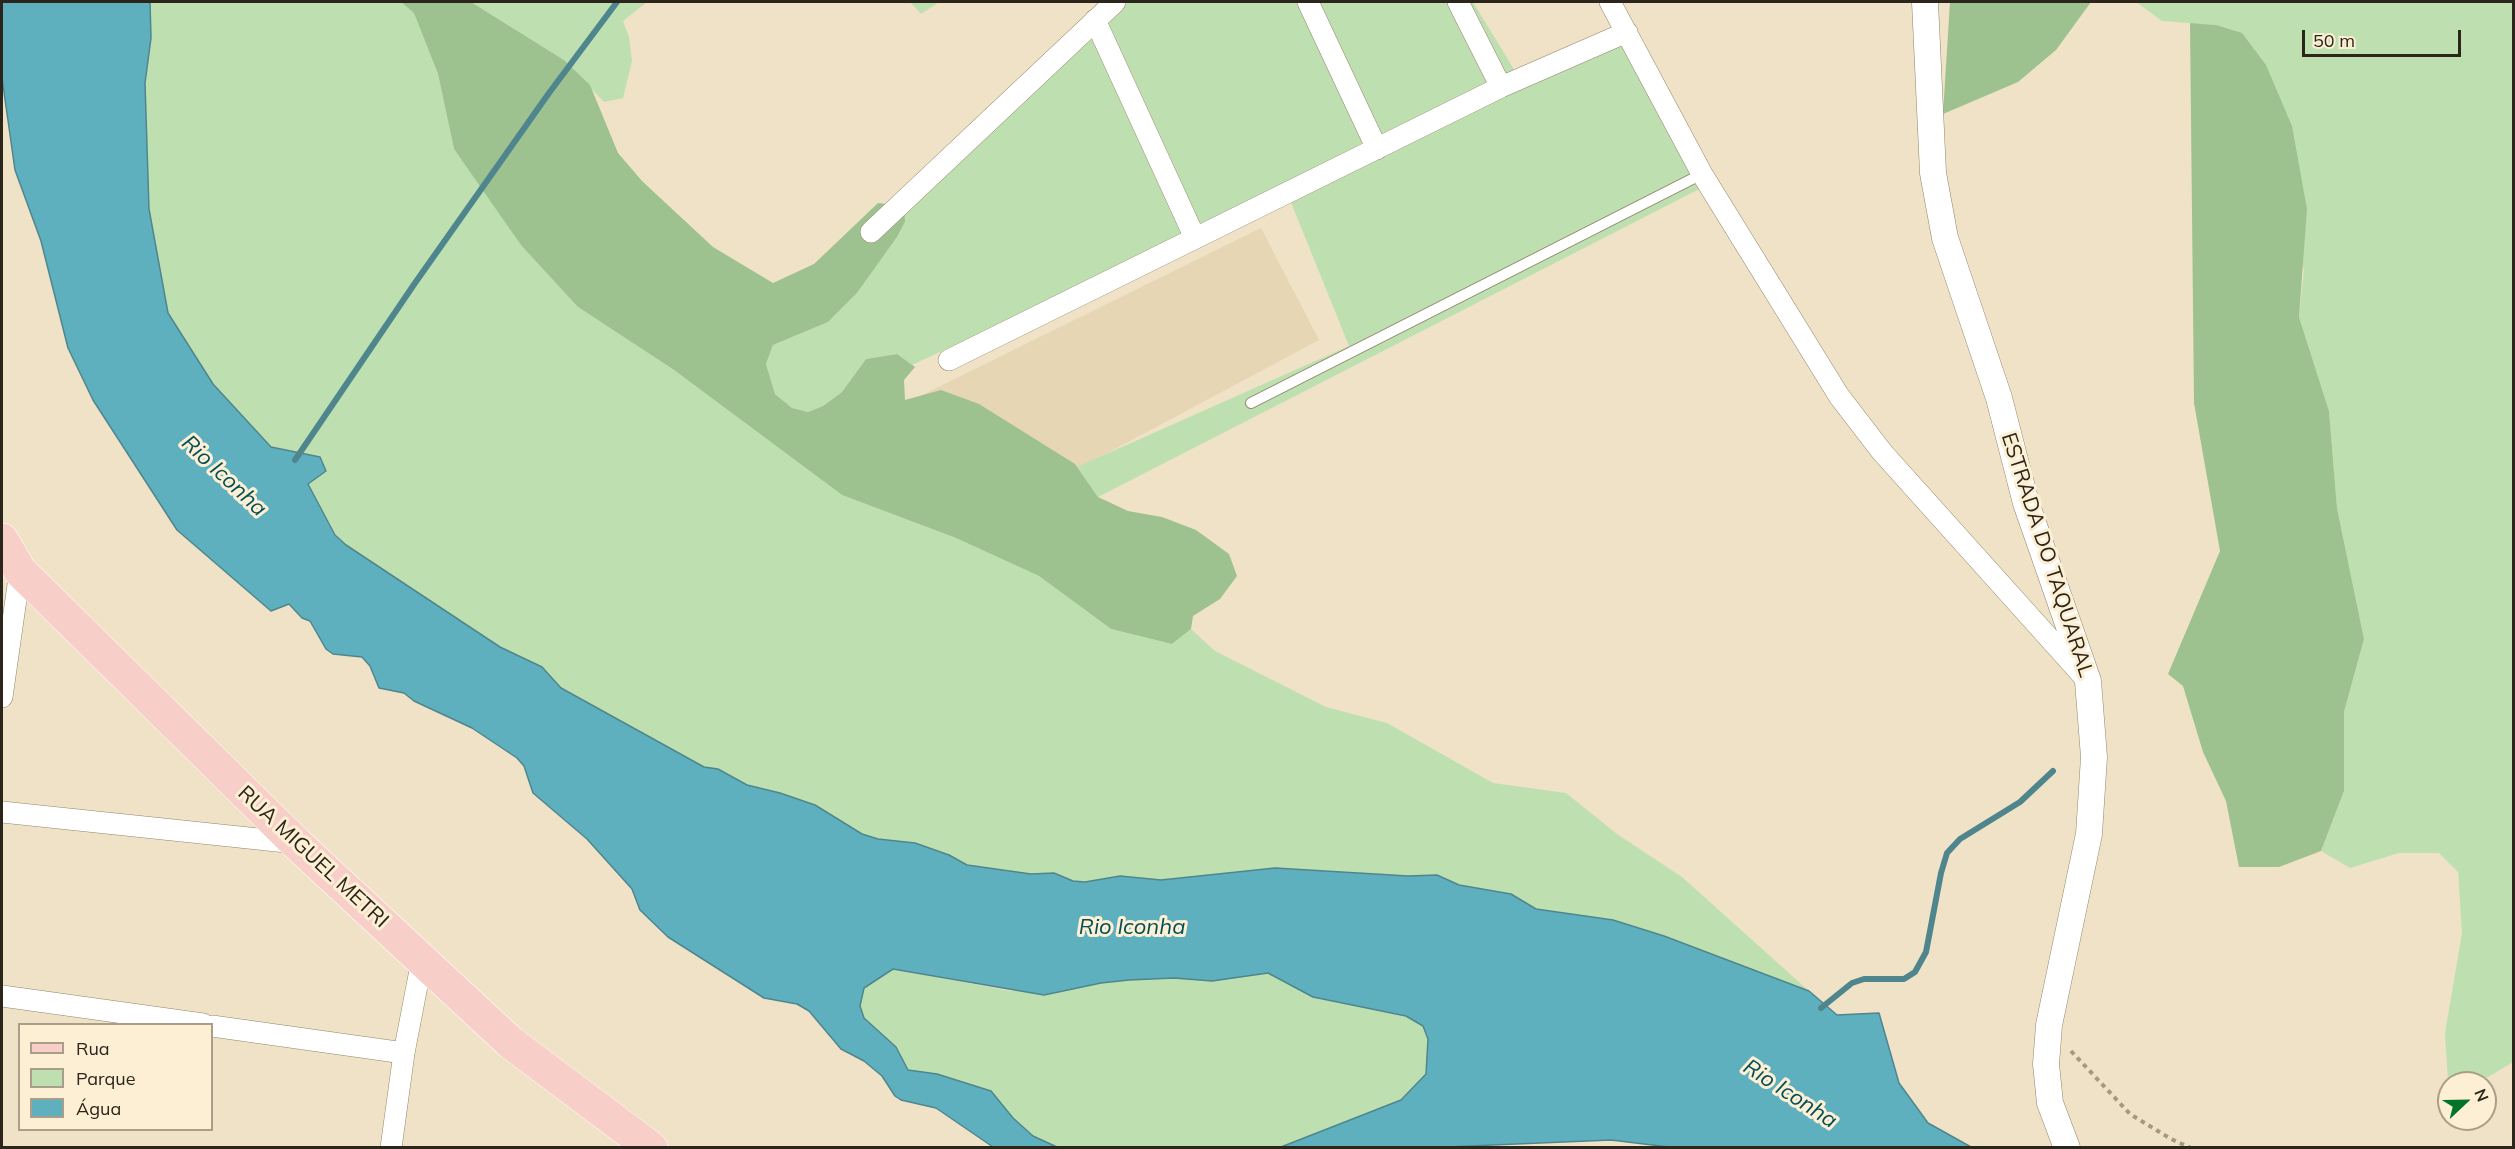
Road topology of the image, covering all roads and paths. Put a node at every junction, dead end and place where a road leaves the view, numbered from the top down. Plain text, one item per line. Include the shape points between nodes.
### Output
1 (1115, 2) edge
2 (1308, 2) edge
3 (1458, 2) edge
4 (1610, 2) edge
5 (1925, 2) edge
6 (1095, 20) junction
7 (1627, 32) junction
8 (1501, 87) junction
9 (1377, 149) junction
10 (1702, 174) junction
11 (871, 232) dead end
12 (1196, 238) junction
13 (949, 360) dead end
14 (1251, 404) dead end
15 (2, 540) edge
16 (20, 571) junction
17 (2088, 681) junction
18 (2, 697) edge
19 (2, 812) edge
20 (296, 843) junction
21 (422, 960) junction
22 (2, 996) edge
23 (196, 1023) edge
24 (2049, 1025) junction
25 (213, 1026) edge
26 (404, 1053) junction
27 (391, 1148) edge
28 (651, 1148) edge
29 (2067, 1148) edge
30 (2191, 1148) edge

1 - 6 street
2 - 9 street
3 - 8 street
4 - 7 street
5 - 17 street, ESTRADA DO TAQUARAL via 1933,173 1946,238 1999,398 2026,503
6 - 11 street
6 - 12 street
7 - 8 street
7 - 10 street
8 - 9 street
9 - 12 street
10 - 14 lane
10 - 17 street via 1839,396 1881,453
12 - 13 street
15 - 16 main road, RUA MIGUEL METRI
16 - 18 street
16 - 20 main road, RUA MIGUEL METRI
17 - 24 street, ESTRADA DO TAQUARAL via 2094,756 2090,834
19 - 20 street
20 - 21 main road, RUA MIGUEL METRI
21 - 26 street
21 - 28 main road, RUA MIGUEL METRI via 510,1042
22 - 23 street
24 - 29 street, ESTRADA DO TAQUARAL via 2046,1064 2050,1103
24 - 30 path via 2130,1114
25 - 26 street
26 - 27 street

